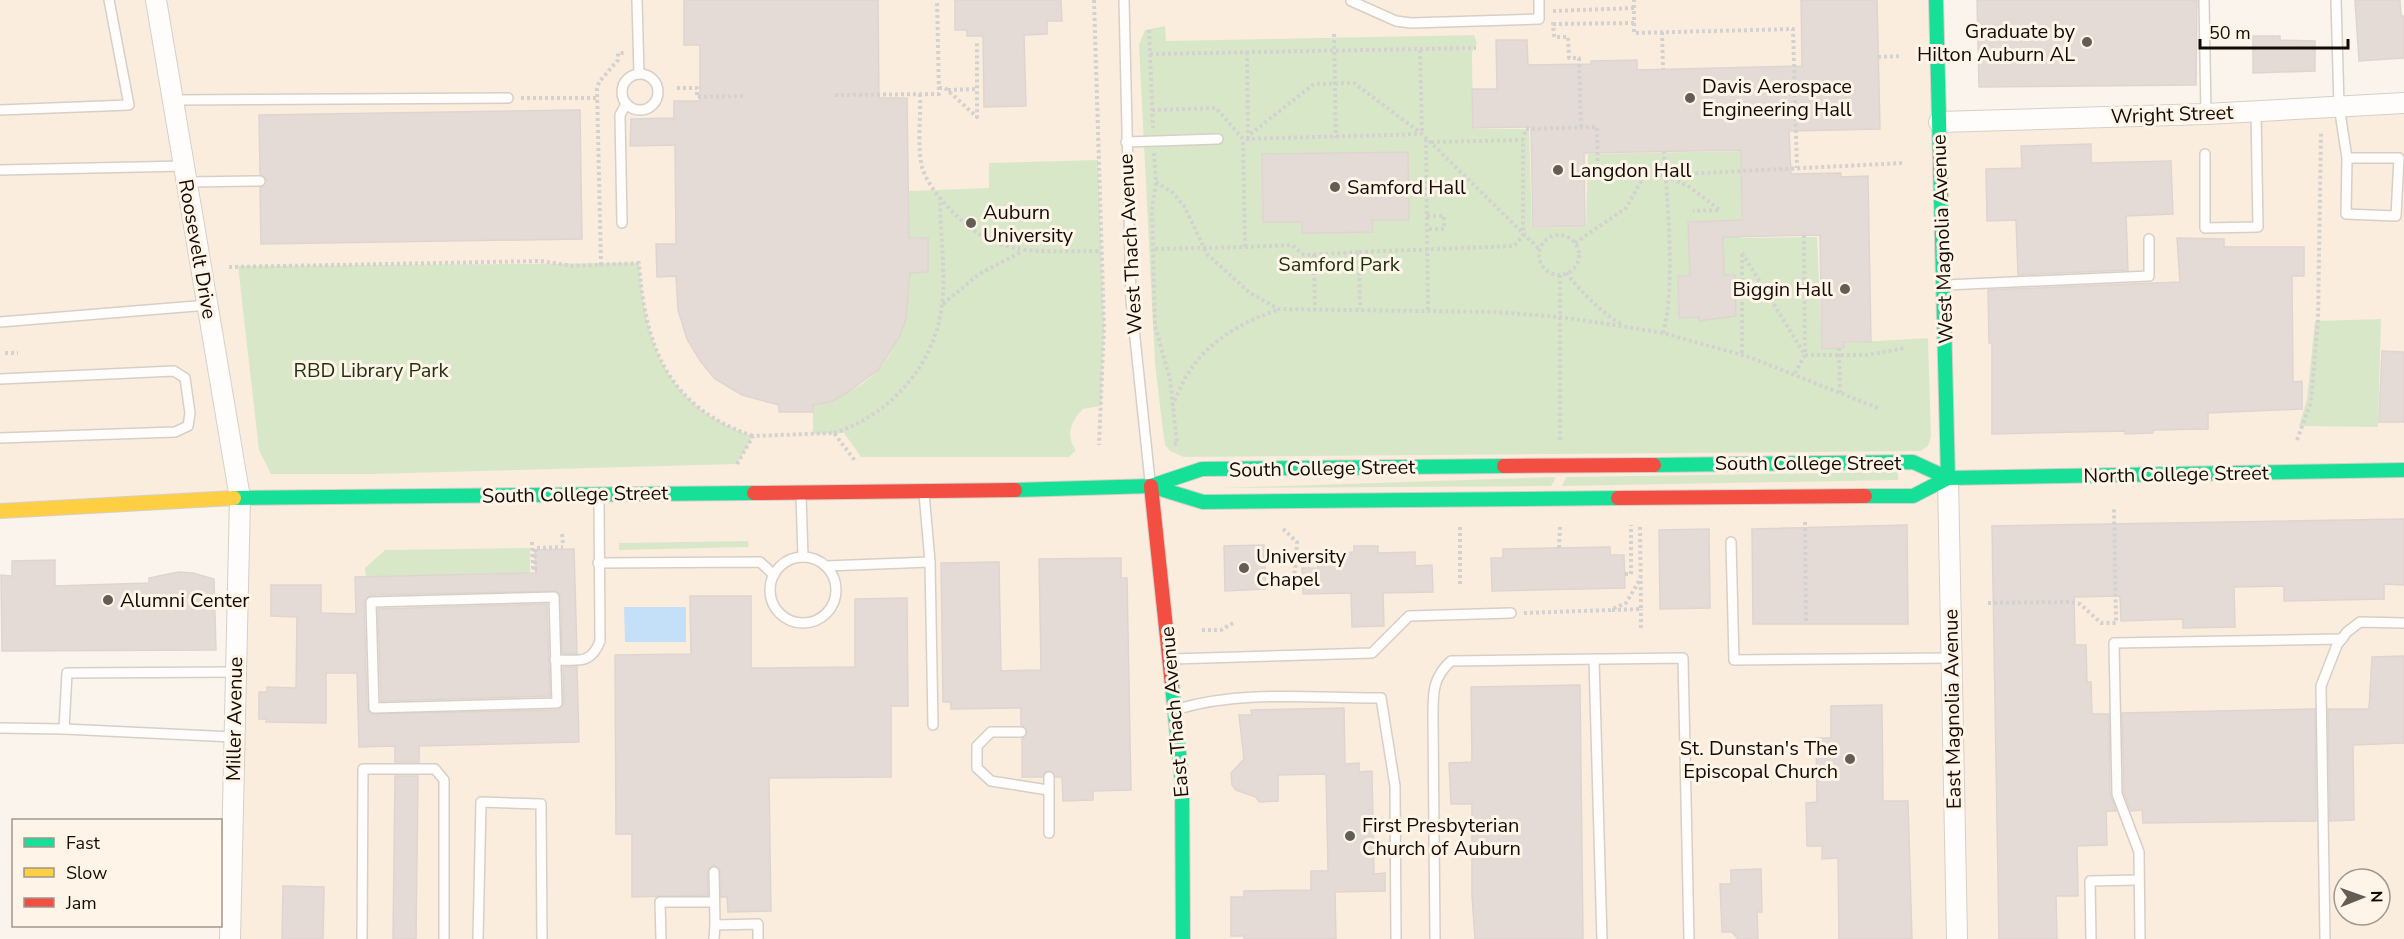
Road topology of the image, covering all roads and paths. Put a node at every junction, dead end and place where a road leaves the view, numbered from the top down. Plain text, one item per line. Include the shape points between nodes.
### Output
1 (109, 0) edge
2 (156, 0) edge
3 (637, 0) edge
4 (937, 0) edge
5 (1094, 0) edge
6 (1124, 0) edge
7 (1539, 0) edge
8 (1634, 0) edge
9 (1936, 0) edge
10 (2204, 0) edge
11 (2336, 0) edge
12 (1351, 1) edge
13 (1634, 8) junction
14 (1634, 23) junction
15 (1553, 24) junction
16 (1149, 30) dead end
17 (1662, 32) junction
18 (1334, 34) dead end
19 (977, 41) dead end
20 (1476, 48) dead end
21 (1420, 50) junction
22 (1334, 51) junction
23 (639, 52) junction
24 (1247, 52) junction
25 (1150, 54) junction
26 (1878, 57) dead end
27 (1902, 57) dead end
28 (1794, 58) junction
29 (1802, 58) dead end
30 (1663, 69) dead end
31 (639, 74) junction
32 (1335, 84) junction
33 (677, 88) dead end
34 (939, 88) junction
35 (977, 89) junction
36 (947, 90) junction
37 (920, 94) junction
38 (743, 96) dead end
39 (835, 96) dead end
40 (508, 98) joint
41 (597, 98) junction
42 (173, 100) junction
43 (2404, 103) edge
44 (626, 104) junction
45 (2339, 106) junction
46 (0, 110) edge
47 (1152, 110) junction
48 (2256, 111) junction
49 (2206, 114) junction
50 (1939, 122) junction
51 (1581, 127) junction
52 (2321, 132) dead end
53 (1422, 134) junction
54 (1246, 138) junction
55 (1336, 138) junction
56 (1426, 138) junction
57 (1218, 139) dead end
58 (1523, 140) junction
59 (1125, 142) junction
60 (1154, 142) junction
61 (1430, 142) junction
62 (1664, 151) dead end
63 (2205, 154) dead end
64 (2347, 158) junction
65 (1903, 163) dead end
66 (1797, 168) junction
67 (0, 170) edge
68 (185, 174) junction
69 (1665, 175) junction
70 (1644, 176) junction
71 (260, 181) dead end
72 (1156, 182) junction
73 (940, 198) junction
74 (1693, 211) dead end
75 (1427, 216) junction
76 (622, 223) dead end
77 (1427, 229) junction
78 (1804, 235) dead end
79 (1523, 236) junction
80 (2149, 239) dead end
81 (1575, 243) junction
82 (1245, 247) junction
83 (1204, 248) junction
84 (1152, 249) junction
85 (1427, 249) junction
86 (1539, 249) junction
87 (1101, 251) junction
88 (1022, 252) junction
89 (1359, 252) junction
90 (1314, 254) junction
91 (601, 265) junction
92 (229, 267) dead end
93 (1566, 273) junction
94 (1560, 275) junction
95 (1944, 285) junction
96 (208, 305) junction
97 (942, 305) junction
98 (1279, 309) junction
99 (1360, 309) junction
100 (1315, 310) junction
101 (1428, 310) junction
102 (1560, 317) junction
103 (0, 322) edge
104 (1627, 327) junction
105 (1663, 333) junction
106 (1906, 348) dead end
107 (1839, 351) junction
108 (5, 353) dead end
109 (18, 353) dead end
110 (1742, 355) junction
111 (1805, 355) junction
112 (1795, 373) junction
113 (0, 379) edge
114 (1840, 395) junction
115 (1172, 406) junction
116 (1878, 408) dead end
117 (834, 433) junction
118 (753, 436) junction
119 (1560, 436) dead end
120 (0, 438) edge
121 (2297, 440) dead end
122 (1174, 444) dead end
123 (1100, 445) dead end
124 (856, 462) dead end
125 (737, 464) dead end
126 (2404, 471) edge
127 (1948, 478) junction
128 (1151, 486) junction
129 (924, 491) junction
130 (801, 492) junction
131 (599, 494) junction
132 (240, 498) junction
133 (2114, 509) dead end
134 (0, 511) edge
135 (1805, 522) dead end
136 (1631, 525) dead end
137 (1640, 525) dead end
138 (1560, 526) dead end
139 (1460, 527) dead end
140 (1283, 529) dead end
141 (562, 534) dead end
142 (532, 542) dead end
143 (1731, 542) dead end
144 (1558, 548) dead end
145 (803, 557) junction
146 (930, 562) junction
147 (598, 563) junction
148 (826, 566) junction
149 (1625, 574) dead end
150 (774, 575) junction
151 (1641, 578) junction
152 (1292, 579) dead end
153 (1460, 586) dead end
154 (1988, 603) dead end
155 (1641, 609) junction
156 (1610, 610) junction
157 (1511, 613) joint
158 (1233, 623) dead end
159 (1806, 623) dead end
160 (2404, 623) edge
161 (1641, 628) dead end
162 (1202, 630) dead end
163 (2342, 639) junction
164 (1952, 658) junction
165 (1170, 659) junction
166 (1594, 659) junction
167 (555, 660) junction
168 (235, 672) junction
169 (1176, 710) junction
170 (933, 725) dead end
171 (0, 728) edge
172 (64, 729) junction
173 (1021, 732) dead end
174 (233, 737) junction
175 (1049, 777) dead end
176 (1048, 790) junction
177 (1049, 833) dead end
178 (714, 872) dead end
179 (2139, 880) junction
180 (714, 902) junction
181 (715, 925) junction
182 (230, 939) edge
183 (362, 939) edge
184 (444, 939) edge
185 (478, 939) edge
186 (542, 939) edge
187 (661, 939) edge
188 (714, 939) edge
189 (758, 939) edge
190 (1183, 939) edge
191 (1396, 939) edge
192 (1435, 939) edge
193 (1602, 939) edge
194 (1689, 939) edge
195 (1957, 939) edge
196 (2091, 939) edge
197 (2140, 939) edge
198 (2325, 939) edge

1 - 46 lane via 129,105
2 - 42 street, Roosevelt Drive
3 - 23 lane
4 - 34 path
5 - 87 path
6 - 59 lane, West Thach Avenue
7 - 12 lane via 1539,19 1411,23 1396,21
8 - 13 path
9 - 50 main road, West Magnolia Avenue
10 - 49 lane
11 - 45 lane
13 - 14 path
13 - 15 path via 1552,10
14 - 15 path
14 - 17 path via 1634,33
15 - 51 path via 1554,37 1568,37 1569,58 1579,58
16 - 25 path
17 - 28 path via 1793,29
17 - 30 path
18 - 22 path
19 - 35 path
20 - 21 path
21 - 22 path
21 - 53 path
22 - 24 path
22 - 32 path
23 - 31 lane
23 - 41 path via 618,53 618,60 599,82
24 - 25 path
24 - 54 path
25 - 47 path
26 - 27 path
28 - 29 path
28 - 66 path
31 - 44 lane via 624,82 621,94
31 - 44 lane via 655,82 656,100 642,111
32 - 53 path via 1354,83
32 - 54 path via 1314,84
32 - 55 path
33 - 38 path via 697,88 697,97
34 - 36 path
34 - 37 path via 939,94
35 - 36 path
35 - 36 path via 977,117
37 - 39 path
37 - 73 path via 922,166
40 - 41 path
40 - 42 lane
41 - 91 path
42 - 68 street, Roosevelt Drive
43 - 45 street, Wright Street
44 - 76 lane via 620,115
45 - 48 street, Wright Street
45 - 64 lane
47 - 54 path via 1216,108
47 - 60 path
48 - 49 street, Wright Street
48 - 63 lane via 2258,227 2205,228
49 - 50 street, Wright Street
50 - 95 main road, West Magnolia Avenue
51 - 58 path via 1527,129
51 - 70 path via 1597,127 1598,170
52 - 121 path via 2318,320 2311,402
53 - 55 path
53 - 56 path
54 - 55 path
54 - 82 path
56 - 61 path
56 - 75 path
57 - 60 lane
58 - 61 path
58 - 79 path
59 - 60 lane
59 - 128 lane, West Thach Avenue via 1131,300
60 - 72 path
61 - 79 path
62 - 69 path
64 - 64 lane via 2346,214 2396,216 2399,158
65 - 66 path
66 - 69 path
67 - 68 lane
68 - 71 lane
68 - 96 street, Roosevelt Drive
69 - 70 path
69 - 74 path via 1688,186 1720,210
69 - 105 path via 1668,292
70 - 81 path via 1626,208
72 - 83 path via 1184,206
72 - 84 path via 1152,197
73 - 88 path via 974,232
73 - 97 path
75 - 77 path
75 - 77 path via 1444,216 1444,229
77 - 85 path
78 - 111 path
79 - 85 path via 1514,246
79 - 86 path
80 - 95 lane via 2150,276
81 - 86 path via 1565,236 1553,236
81 - 93 path via 1578,262
82 - 83 path
82 - 90 path via 1292,245 1304,255
83 - 84 path
83 - 98 path via 1218,266 1250,293
84 - 115 path via 1155,326 1170,379
85 - 89 path
85 - 101 path
86 - 94 path via 1544,268
87 - 88 path
87 - 123 path via 1104,327
88 - 97 path via 979,274
89 - 90 path
89 - 99 path
90 - 100 path
91 - 92 path via 542,261
91 - 118 path via 639,263 648,333 664,368 689,400 730,428
93 - 94 path
93 - 104 path via 1610,318
94 - 102 path
95 - 127 main road, West Magnolia Avenue
96 - 103 lane
96 - 132 street, Roosevelt Drive
97 - 117 path via 926,355 899,393 865,420
98 - 100 path
98 - 115 path via 1248,322 1208,349 1191,369
99 - 100 path
99 - 101 path
101 - 102 path
102 - 104 path
102 - 119 path
104 - 105 path
105 - 110 path
106 - 107 path via 1867,355
107 - 111 path
107 - 114 path
108 - 109 path
110 - 111 path via 1742,254
110 - 112 path
111 - 112 path
112 - 114 path
113 - 120 lane via 174,371 185,378 190,413 188,426 175,432
114 - 116 path
115 - 122 path
117 - 118 path
117 - 124 path
118 - 125 path
126 - 127 main road, North College Street
127 - 128 main road, South College Street via 1913,462 1572,464 1202,469
127 - 128 main road, South College Street via 1913,495 1890,496 1203,502
127 - 164 street, East Magnolia Avenue
128 - 129 main road, South College Street
128 - 165 main road, East Thach Avenue
129 - 130 main road, South College Street
129 - 146 lane
130 - 131 main road, South College Street
130 - 145 lane
131 - 132 main road, South College Street
131 - 147 lane
132 - 134 main road, South College Street
132 - 168 street, Miller Avenue
133 - 154 path via 2116,623 2101,622 2080,604 2070,602
135 - 159 path
136 - 149 path via 1631,574
137 - 151 path
138 - 144 path
139 - 153 path
140 - 152 path via 1297,542
141 - 142 path via 563,546 535,548 535,570
143 - 164 lane via 1734,660
145 - 148 lane
145 - 150 lane via 781,565
146 - 148 lane
146 - 170 lane
147 - 150 lane via 760,562
147 - 167 lane via 600,641 596,654 587,659
148 - 150 lane via 834,576 835,603 816,622 790,621 779,613 770,588
151 - 155 path
151 - 156 path via 1626,603
155 - 156 path
155 - 161 path
156 - 157 path
157 - 165 lane via 1409,616 1372,653
158 - 162 path via 1221,630
160 - 163 lane via 2360,622
163 - 179 lane via 2114,643 2117,794 2139,852
163 - 198 lane via 2320,686
164 - 195 street, East Magnolia Avenue
165 - 169 main road, East Thach Avenue
166 - 192 lane via 1451,661 1439,672 1433,694
166 - 193 lane
166 - 194 lane via 1683,658
167 - 167 lane via 554,597 371,602 374,708 557,703
168 - 172 lane via 67,673
168 - 174 street, Miller Avenue
169 - 190 main road, East Thach Avenue via 1182,782
169 - 191 lane via 1203,702 1243,698 1381,698 1395,786
171 - 172 lane
172 - 174 lane
173 - 176 lane via 991,732 978,746 977,768 991,782
174 - 182 street, Miller Avenue
175 - 176 lane
176 - 177 lane
178 - 180 lane
179 - 196 lane via 2090,881
179 - 197 lane
180 - 181 lane
180 - 187 lane via 660,902
181 - 188 lane
181 - 189 lane via 758,924
183 - 184 lane via 363,769 435,769 444,780
185 - 186 lane via 481,802 541,804

